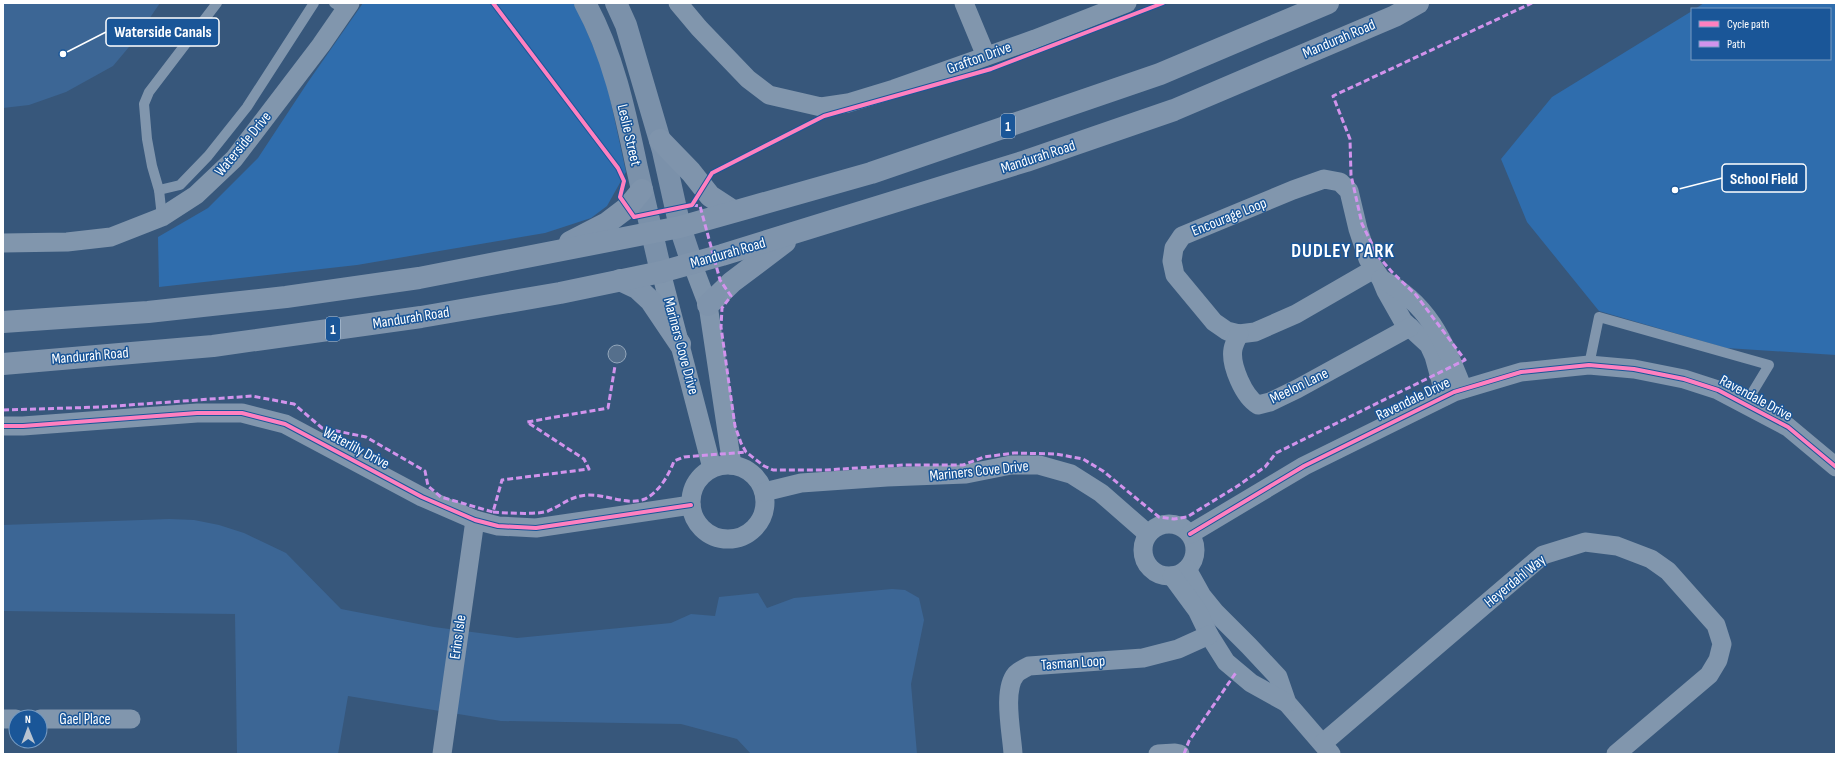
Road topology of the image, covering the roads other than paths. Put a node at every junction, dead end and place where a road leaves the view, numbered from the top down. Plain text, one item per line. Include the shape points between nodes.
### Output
1 (217, 3) edge
2 (314, 3) edge
3 (585, 3) edge
4 (616, 3) edge
5 (678, 3) edge
6 (964, 3) edge
7 (1127, 3) edge
8 (1328, 3) edge
9 (1418, 3) edge
10 (343, 5) edge
11 (986, 56) junction
12 (660, 140) junction
13 (159, 190) junction
14 (642, 190) junction
15 (733, 211) junction
16 (162, 217) junction
17 (680, 227) junction
18 (799, 232) junction
19 (653, 233) junction
20 (3, 243) edge
21 (551, 252) junction
22 (692, 263) junction
23 (661, 272) junction
24 (1378, 274) junction
25 (620, 280) junction
26 (708, 305) junction
27 (3, 322) edge
28 (1410, 327) junction
29 (1239, 334) junction
30 (680, 344) junction
31 (3, 364) edge
32 (1589, 365) junction
33 (1463, 389) junction
34 (1445, 396) junction
35 (1746, 403) junction
36 (3, 426) edge
37 (732, 465) junction
38 (1836, 467) edge
39 (712, 468) junction
40 (764, 492) junction
41 (691, 505) junction
42 (475, 520) junction
43 (1148, 534) junction
44 (1190, 534) junction
45 (1180, 572) junction
46 (1209, 635) junction
47 (1287, 703) junction
48 (48, 719) edge
49 (131, 719) dead end
50 (1327, 749) edge
51 (1622, 752) edge
52 (442, 754) edge
53 (1014, 754) edge
54 (1158, 754) edge
55 (1180, 754) edge

1 - 13 lane via 149,92 144,104 151,159
2 - 13 lane via 247,107 208,156 180,185
3 - 14 street, Leslie Street via 614,72
4 - 12 street, Leslie Street via 626,25
5 - 11 street, Grafton Drive via 698,28 748,79 769,96 821,107 848,103 894,89
6 - 11 street
7 - 11 street, Grafton Drive
8 - 15 highway, 1 via 1160,74 871,173
9 - 18 highway, Mandurah Road / 1 via 1395,16 1174,110 1026,162
10 - 16 street, Waterside Drive via 321,45 234,159 196,195
12 - 15 highway via 710,196
12 - 17 street, Leslie Street
13 - 16 lane
14 - 19 street, Leslie Street
14 - 21 highway via 628,208 607,223
15 - 17 highway, 1
16 - 20 street, Waterside Drive via 111,237 67,242
17 - 19 highway, 1
17 - 22 street, Leslie Street
18 - 22 highway, Mandurah Road / 1
18 - 26 highway via 732,282
19 - 21 highway, 1
19 - 23 street, Leslie Street
21 - 27 highway, 1 via 419,278 286,297 148,312
22 - 23 highway, Mandurah Road / 1
22 - 26 street, Mariners Cove Drive
23 - 25 highway, Mandurah Road / 1
23 - 30 street, Mariners Cove Drive
24 - 28 street, Encourage Loop via 1403,321
24 - 29 street via 1255,332
24 - 29 street, Encourage Loop via 1368,260 1349,191 1340,182 1324,180 1293,190 1182,236 1174,248 1172,261 1175,275 1214,322 1227,331
24 - 33 street via 1424,312 1442,341
25 - 30 highway via 637,288 651,301
25 - 31 highway, Mandurah Road / 1 via 421,317 214,346
26 - 37 street, Mariners Cove Drive
28 - 29 street, Meelon Lane via 1297,389 1258,405 1252,401 1242,386 1233,363 1233,349
28 - 34 street, Encourage Loop via 1429,345
30 - 39 street, Mariners Cove Drive
32 - 33 street, Ravendale Drive via 1521,372
32 - 35 street, Ravendale Drive via 1634,369 1684,379 1718,390
32 - 35 lane via 1599,317 1769,365
33 - 34 street, Ravendale Drive
34 - 44 street, Ravendale Drive via 1304,466
35 - 38 street, Ravendale Drive via 1788,427
36 - 42 street, Waterlily Drive via 197,413 242,413 285,424 422,497
37 - 39 street
37 - 40 street via 746,469 752,474
39 - 41 street via 693,488
40 - 41 street via 765,507 760,522 749,533 735,539 720,538 705,532 695,520
40 - 43 street, Mariners Cove Drive via 801,483 959,475 1011,465 1039,465 1071,474 1101,493
41 - 42 street, Waterlily Drive via 536,528 498,526
42 - 52 street, Erins Isle
43 - 44 street via 1168,524 1179,526
43 - 45 street via 1144,548 1146,560 1155,572 1166,576
44 - 45 street via 1195,548 1194,557
45 - 46 street
45 - 47 street via 1278,678
46 - 47 street via 1226,662 1251,683
46 - 53 street, Tasman Loop via 1178,649 1143,658 1029,666 1016,674 1010,684
47 - 50 street
48 - 49 street, Gael Place
50 - 51 street, Heyerdahl Way via 1544,555 1585,542 1617,546 1652,559 1668,571 1716,625 1722,644 1718,660 1709,675
54 - 55 street

